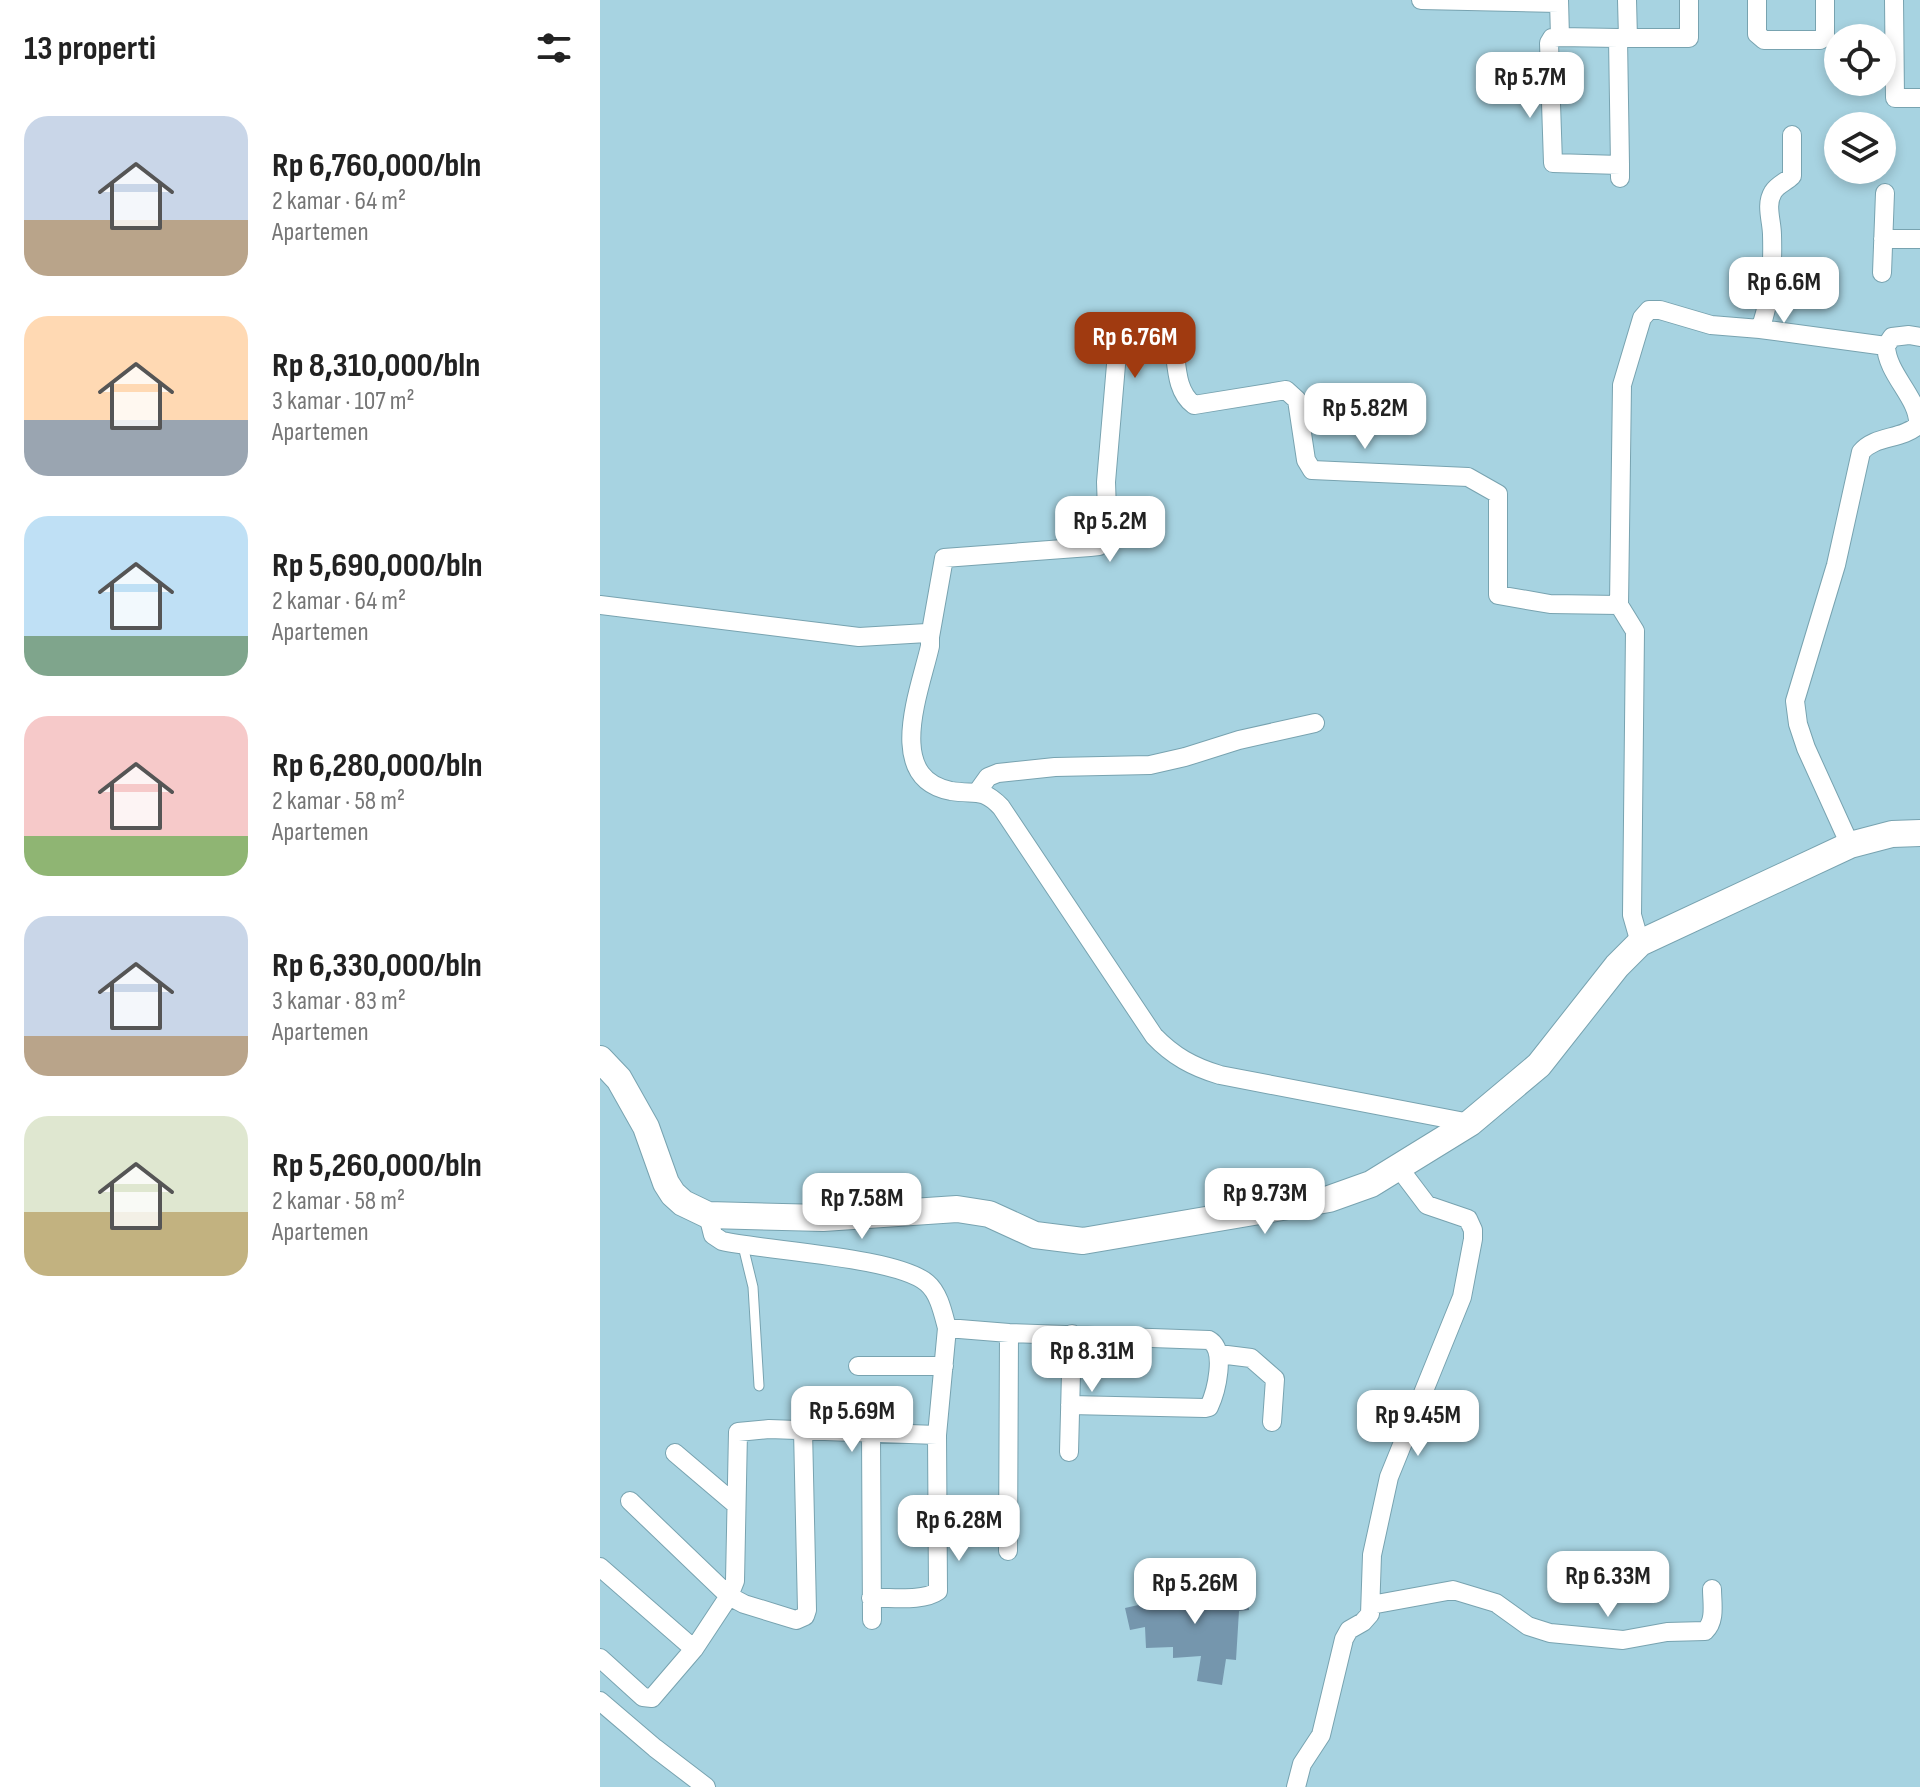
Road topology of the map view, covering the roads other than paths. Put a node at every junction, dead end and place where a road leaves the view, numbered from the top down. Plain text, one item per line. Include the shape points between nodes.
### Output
1 (1421, 0) edge
2 (1627, 0) edge
3 (1689, 0) edge
4 (1757, 0) edge
5 (1825, 0) edge
6 (1894, 0) edge
7 (1559, 1) edge
8 (1560, 37) junction
9 (1623, 38) junction
10 (1920, 98) edge
11 (1792, 135) dead end
12 (1885, 193) dead end
13 (1883, 239) junction
14 (1920, 239) edge
15 (1882, 273) dead end
16 (1771, 279) junction
17 (1820, 283) dead end
18 (1760, 329) junction
19 (1920, 337) edge
20 (1886, 346) junction
21 (600, 605) edge
22 (1619, 605) junction
23 (930, 637) junction
24 (1315, 723) dead end
25 (978, 791) junction
26 (1920, 833) edge
27 (1850, 845) junction
28 (1640, 943) junction
29 (600, 1059) edge
30 (1470, 1123) junction
31 (1399, 1168) junction
32 (708, 1215) junction
33 (743, 1246) junction
34 (947, 1328) junction
35 (1009, 1333) junction
36 (1072, 1334) junction
37 (1219, 1354) junction
38 (858, 1366) dead end
39 (944, 1366) junction
40 (759, 1386) dead end
41 (1070, 1405) junction
42 (1272, 1422) dead end
43 (803, 1430) junction
44 (871, 1434) junction
45 (937, 1435) junction
46 (1069, 1452) dead end
47 (675, 1453) dead end
48 (630, 1501) dead end
49 (735, 1504) junction
50 (1008, 1551) dead end
51 (600, 1567) edge
52 (1712, 1589) dead end
53 (729, 1596) junction
54 (871, 1598) junction
55 (1371, 1605) junction
56 (872, 1620) dead end
57 (694, 1649) junction
58 (600, 1658) edge
59 (600, 1701) edge
60 (706, 1787) edge
61 (1296, 1787) edge

1 - 7 street
2 - 9 street
3 - 9 street via 1689,38
4 - 5 street via 1757,34 1764,40 1820,40 1825,37
6 - 10 street via 1895,98
7 - 8 street
8 - 9 street
8 - 9 street via 1549,43 1553,163 1620,171
11 - 16 street via 1792,176 1770,199
12 - 13 street
13 - 14 street
13 - 15 street
16 - 17 street
16 - 18 street
18 - 20 street
18 - 22 street via 1698,323 1660,310 1649,310 1642,318 1622,385
19 - 20 street via 1892,337
20 - 27 street via 1889,364 1918,411 1918,425 1868,444 1861,452 1836,565 1795,701 1806,748
21 - 23 street via 859,637 924,632
22 - 23 street via 1550,604 1498,595 1498,494 1468,477 1312,470 1297,400 1286,390 1194,405 1185,399 1179,383 1174,346 1117,353 1106,482 1108,539 1099,546 944,558
22 - 28 street via 1635,631 1632,915
23 - 25 street via 911,731 913,760 929,781 951,791
24 - 25 street via 1150,765 998,773
25 - 30 street via 1001,807 1154,1036 1184,1062 1220,1075
26 - 27 street
27 - 28 street
28 - 30 street via 1539,1065
29 - 32 street via 619,1079 646,1127 673,1194
30 - 31 street
31 - 32 street via 1329,1199 1083,1241 1035,1235 989,1214 957,1209 823,1218
31 - 55 street via 1427,1205 1468,1219 1473,1239 1462,1297 1389,1477 1372,1555
32 - 33 street via 713,1235
33 - 34 street via 903,1271 927,1283
33 - 40 lane via 753,1287
34 - 35 street
34 - 39 street
35 - 36 street
35 - 50 street
36 - 37 street via 1209,1340
36 - 41 street
37 - 41 street via 1209,1407
37 - 42 street via 1251,1358 1275,1379
38 - 39 street
39 - 45 street
41 - 46 street
43 - 44 street
43 - 49 street via 738,1432
43 - 53 street via 805,1616 796,1620
44 - 45 street
44 - 54 street
45 - 54 street via 938,1591
47 - 49 street
48 - 53 street
49 - 53 street via 735,1581
51 - 57 street
52 - 55 street via 1710,1627 1705,1631 1623,1640 1550,1633 1528,1626 1496,1603 1453,1590
53 - 57 street
54 - 56 street
55 - 61 street via 1367,1619 1344,1639 1321,1735 1302,1764
57 - 58 street via 648,1698
59 - 60 street

